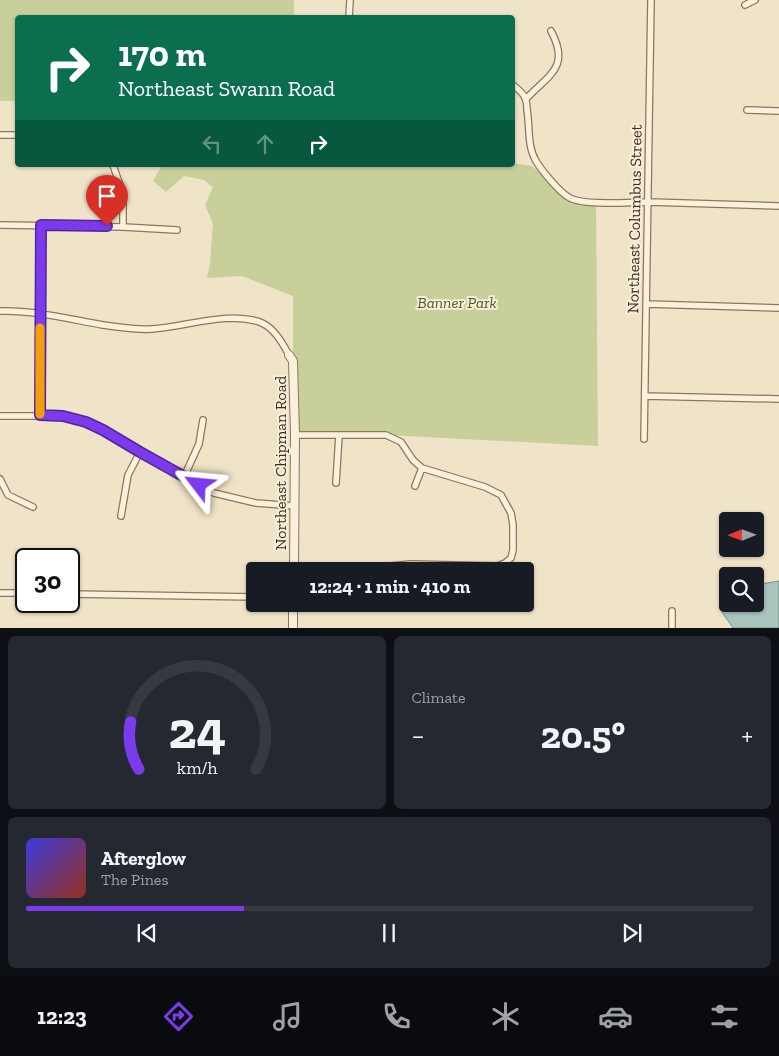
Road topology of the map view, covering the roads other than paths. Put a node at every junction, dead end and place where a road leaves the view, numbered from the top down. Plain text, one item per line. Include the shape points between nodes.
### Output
1 (350, 0) edge
2 (651, 0) edge
3 (755, 0) edge
4 (745, 5) dead end
5 (349, 15) edge
6 (551, 31) dead end
7 (515, 87) edge
8 (526, 99) junction
9 (747, 110) dead end
10 (779, 111) edge
11 (0, 135) edge
12 (15, 135) edge
13 (114, 167) edge
14 (648, 202) junction
15 (779, 206) edge
16 (0, 225) edge
17 (41, 225) junction
18 (123, 227) junction
19 (177, 230) dead end
20 (646, 304) junction
21 (779, 308) edge
22 (0, 311) edge
23 (40, 314) junction
24 (290, 355) joint
25 (645, 396) junction
26 (779, 399) edge
27 (40, 415) junction
28 (0, 416) edge
29 (202, 420) dead end
30 (295, 435) junction
31 (339, 435) junction
32 (644, 439) dead end
33 (140, 452) junction
34 (422, 468) junction
35 (184, 477) junction
36 (0, 480) edge
37 (336, 483) dead end
38 (415, 486) dead end
39 (295, 506) junction
40 (33, 507) dead end
41 (122, 516) dead end
42 (294, 562) edge
43 (506, 562) edge
44 (0, 593) edge
45 (15, 594) edge
46 (80, 594) edge
47 (246, 597) edge
48 (672, 611) dead end
49 (293, 612) edge
50 (293, 628) edge
51 (672, 628) edge

1 - 5 street
2 - 14 street, Northeast Columbus Street
3 - 4 street
6 - 8 street via 558,49 557,64 549,78
7 - 8 street
8 - 14 street via 531,149 537,162 561,191 582,202
9 - 10 street
11 - 12 street
13 - 18 street via 123,194
14 - 15 street
14 - 20 street, Northeast Columbus Street
16 - 17 street
17 - 18 street
17 - 23 street
18 - 19 street
20 - 21 street
20 - 25 street, Northeast Columbus Street
22 - 23 street
23 - 24 street via 120,328 151,329 243,319 264,324 280,338
23 - 27 street
24 - 30 street, Northeast Chipman Road via 293,361
25 - 26 street
25 - 32 street, Northeast Columbus Street
27 - 28 street
27 - 33 street via 86,422
29 - 35 street via 200,444
30 - 31 street
30 - 39 street, Northeast Chipman Road
31 - 34 street via 386,435 400,442
31 - 37 street
33 - 35 street
33 - 41 street via 128,475
34 - 38 street
34 - 43 street via 501,495 511,513 513,525 513,550
35 - 39 street via 214,493 256,503
36 - 40 street via 8,495
39 - 42 street, Northeast Chipman Road
44 - 45 street
46 - 47 street
48 - 51 street
49 - 50 street

